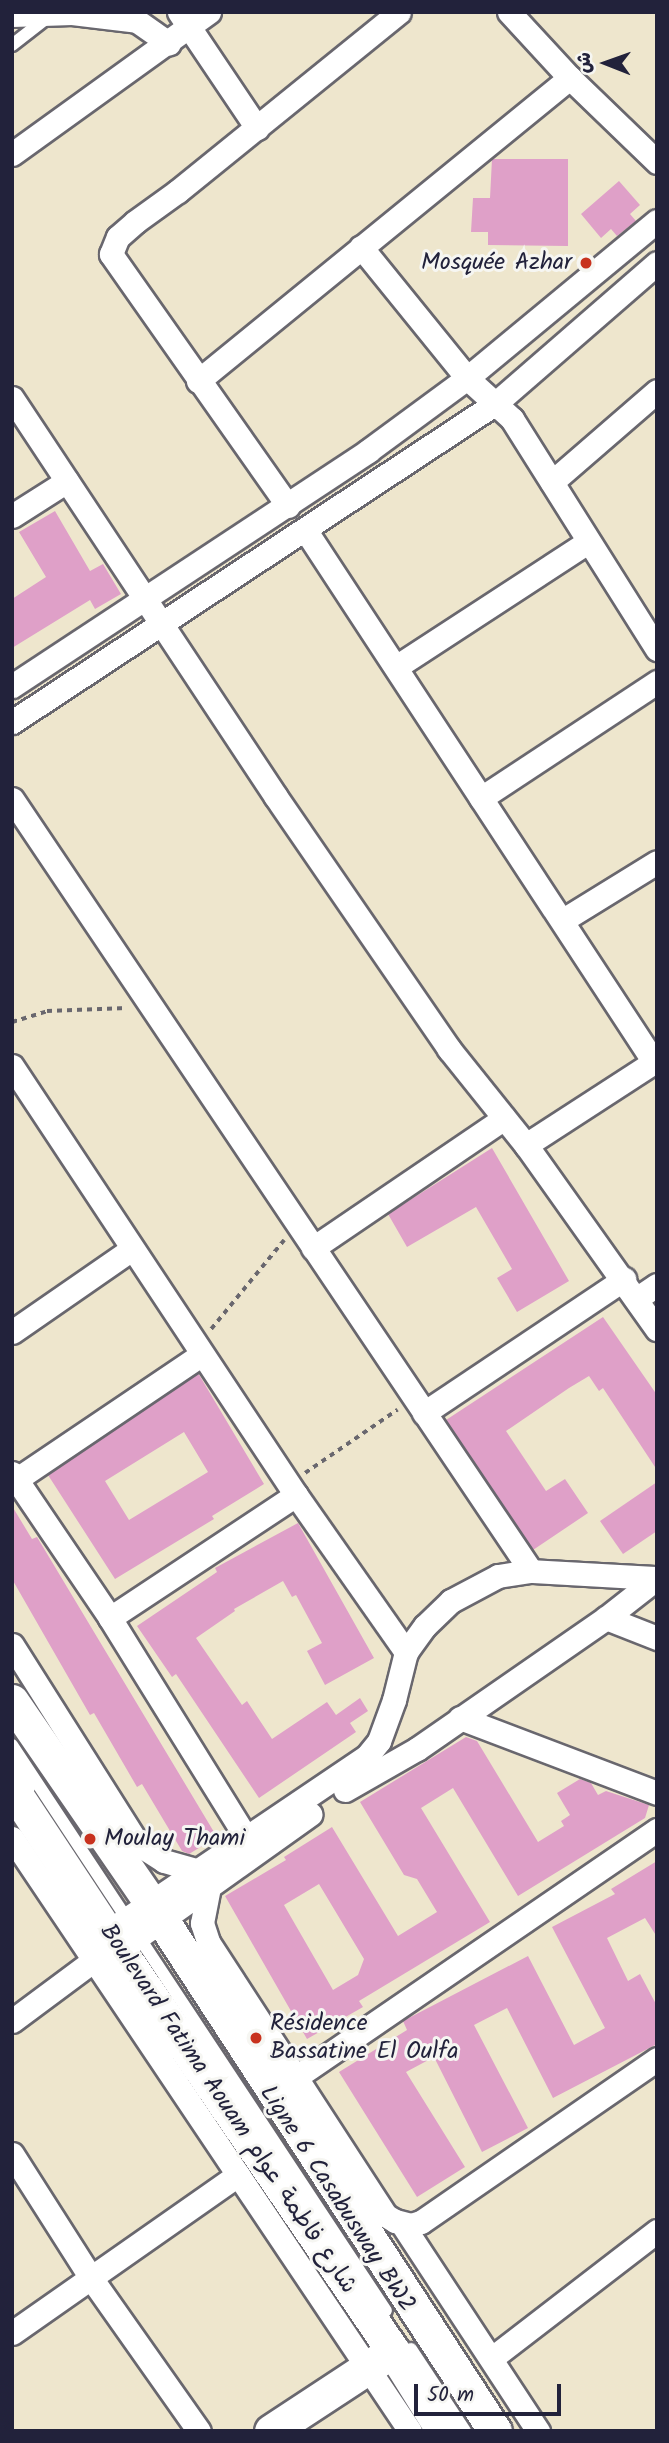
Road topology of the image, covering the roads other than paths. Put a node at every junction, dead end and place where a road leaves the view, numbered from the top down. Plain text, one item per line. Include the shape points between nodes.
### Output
1 (209, 12) edge
2 (399, 12) edge
3 (509, 12) edge
4 (12, 15) edge
5 (51, 15) junction
6 (184, 20) edge
7 (169, 43) junction
8 (12, 45) edge
9 (570, 78) junction
10 (257, 128) junction
11 (12, 154) edge
12 (657, 162) edge
13 (657, 221) edge
14 (361, 247) junction
15 (657, 263) edge
16 (467, 378) junction
17 (198, 381) junction
18 (657, 391) edge
19 (12, 398) edge
20 (496, 403) junction
21 (67, 481) junction
22 (551, 482) junction
23 (288, 506) junction
24 (12, 516) edge
25 (306, 531) junction
26 (589, 542) junction
27 (145, 598) junction
28 (162, 623) junction
29 (657, 649) edge
30 (396, 667) junction
31 (657, 682) edge
32 (12, 686) edge
33 (12, 722) edge
34 (481, 798) junction
35 (12, 799) edge
36 (657, 862) edge
37 (563, 920) junction
38 (655, 1061) edge
39 (12, 1066) edge
40 (504, 1118) junction
41 (526, 1145) junction
42 (313, 1248) junction
43 (132, 1249) junction
44 (657, 1285) edge
45 (630, 1289) junction
46 (657, 1329) edge
47 (12, 1332) edge
48 (199, 1350) junction
49 (419, 1406) junction
50 (14, 1476) edge
51 (292, 1489) junction
52 (531, 1571) junction
53 (657, 1578) edge
54 (110, 1618) junction
55 (606, 1618) junction
56 (657, 1638) edge
57 (12, 1645) edge
58 (406, 1652) junction
59 (12, 1701) edge
60 (460, 1718) junction
61 (12, 1745) edge
62 (12, 1762) edge
63 (12, 1788) edge
64 (657, 1793) edge
65 (657, 1830) edge
66 (12, 1838) edge
67 (247, 1839) junction
68 (204, 1879) junction
69 (127, 1933) junction
70 (12, 2021) edge
71 (657, 2059) edge
72 (286, 2084) junction
73 (12, 2154) edge
74 (238, 2175) junction
75 (401, 2224) junction
76 (657, 2231) edge
77 (91, 2278) junction
78 (12, 2333) edge
79 (390, 2355) junction
80 (492, 2358) junction
81 (199, 2431) edge
82 (271, 2431) edge
83 (310, 2431) edge
84 (410, 2431) edge
85 (443, 2431) edge
86 (456, 2431) edge
87 (465, 2431) edge
88 (495, 2431) edge
89 (538, 2431) edge

1 - 6 street
2 - 10 street
3 - 9 street
4 - 5 street
5 - 7 street via 137,21
5 - 8 lane
6 - 7 street
6 - 10 street
7 - 11 street
9 - 12 street
9 - 14 street
10 - 17 street via 135,222 118,237 111,254
13 - 16 street
14 - 16 street
14 - 17 street
15 - 20 street
16 - 20 street
16 - 23 street
17 - 23 street
18 - 22 street
19 - 21 street
20 - 22 street via 512,419
20 - 25 street
21 - 24 street
21 - 27 street
22 - 26 street
23 - 27 street
25 - 28 street
25 - 30 street
26 - 29 street
26 - 30 street
27 - 28 street
27 - 32 street
28 - 33 street
28 - 40 street via 449,1049
30 - 34 street
31 - 34 street
34 - 37 street
35 - 42 street
36 - 37 street
37 - 38 street
38 - 41 street
39 - 43 street
40 - 41 street
40 - 42 street
41 - 45 street
42 - 49 street
43 - 47 street
43 - 48 street
44 - 45 street
45 - 46 street
45 - 49 street
48 - 50 street
48 - 51 street
49 - 52 street
50 - 54 street
51 - 54 street
51 - 58 street
52 - 53 street
52 - 58 street via 498,1576 451,1601
53 - 55 street
54 - 67 street
55 - 56 street
55 - 60 street
57 - 68 street via 138,1844
58 - 67 street via 379,1741 367,1756
59 - 69 main road, Boulevard Fatima Aouam شارع فاطمة عوام
60 - 64 street
60 - 68 street
61 - 69 lane, Ligne 6 Casabusway BW2
62 - 69 lane, Ligne 6 Casabusway BW2
63 - 69 main road, Boulevard Fatima Aouam شارع فاطمة عوام
65 - 72 street
66 - 69 street
67 - 68 street
68 - 69 street
68 - 72 street via 202,1923 208,1942
69 - 70 street
69 - 72 main road, Boulevard Fatima Aouam شارع فاطمة عوام
69 - 74 street
69 - 79 main road, Boulevard Fatima Aouam شارع فاطمة عوام
69 - 86 lane, Ligne 6 Casabusway BW2
71 - 75 street via 421,2222
72 - 75 street via 385,2215
72 - 88 main road, Boulevard Fatima Aouam شارع فاطمة عوام
73 - 77 street
74 - 77 street
74 - 79 street
75 - 80 street
76 - 80 street
77 - 78 street
77 - 81 street
79 - 82 main road
79 - 83 main road
79 - 84 street
79 - 85 main road, Boulevard Fatima Aouam شارع فاطمة عوام
79 - 87 lane, Ligne 6 Casabusway BW2
80 - 89 street

